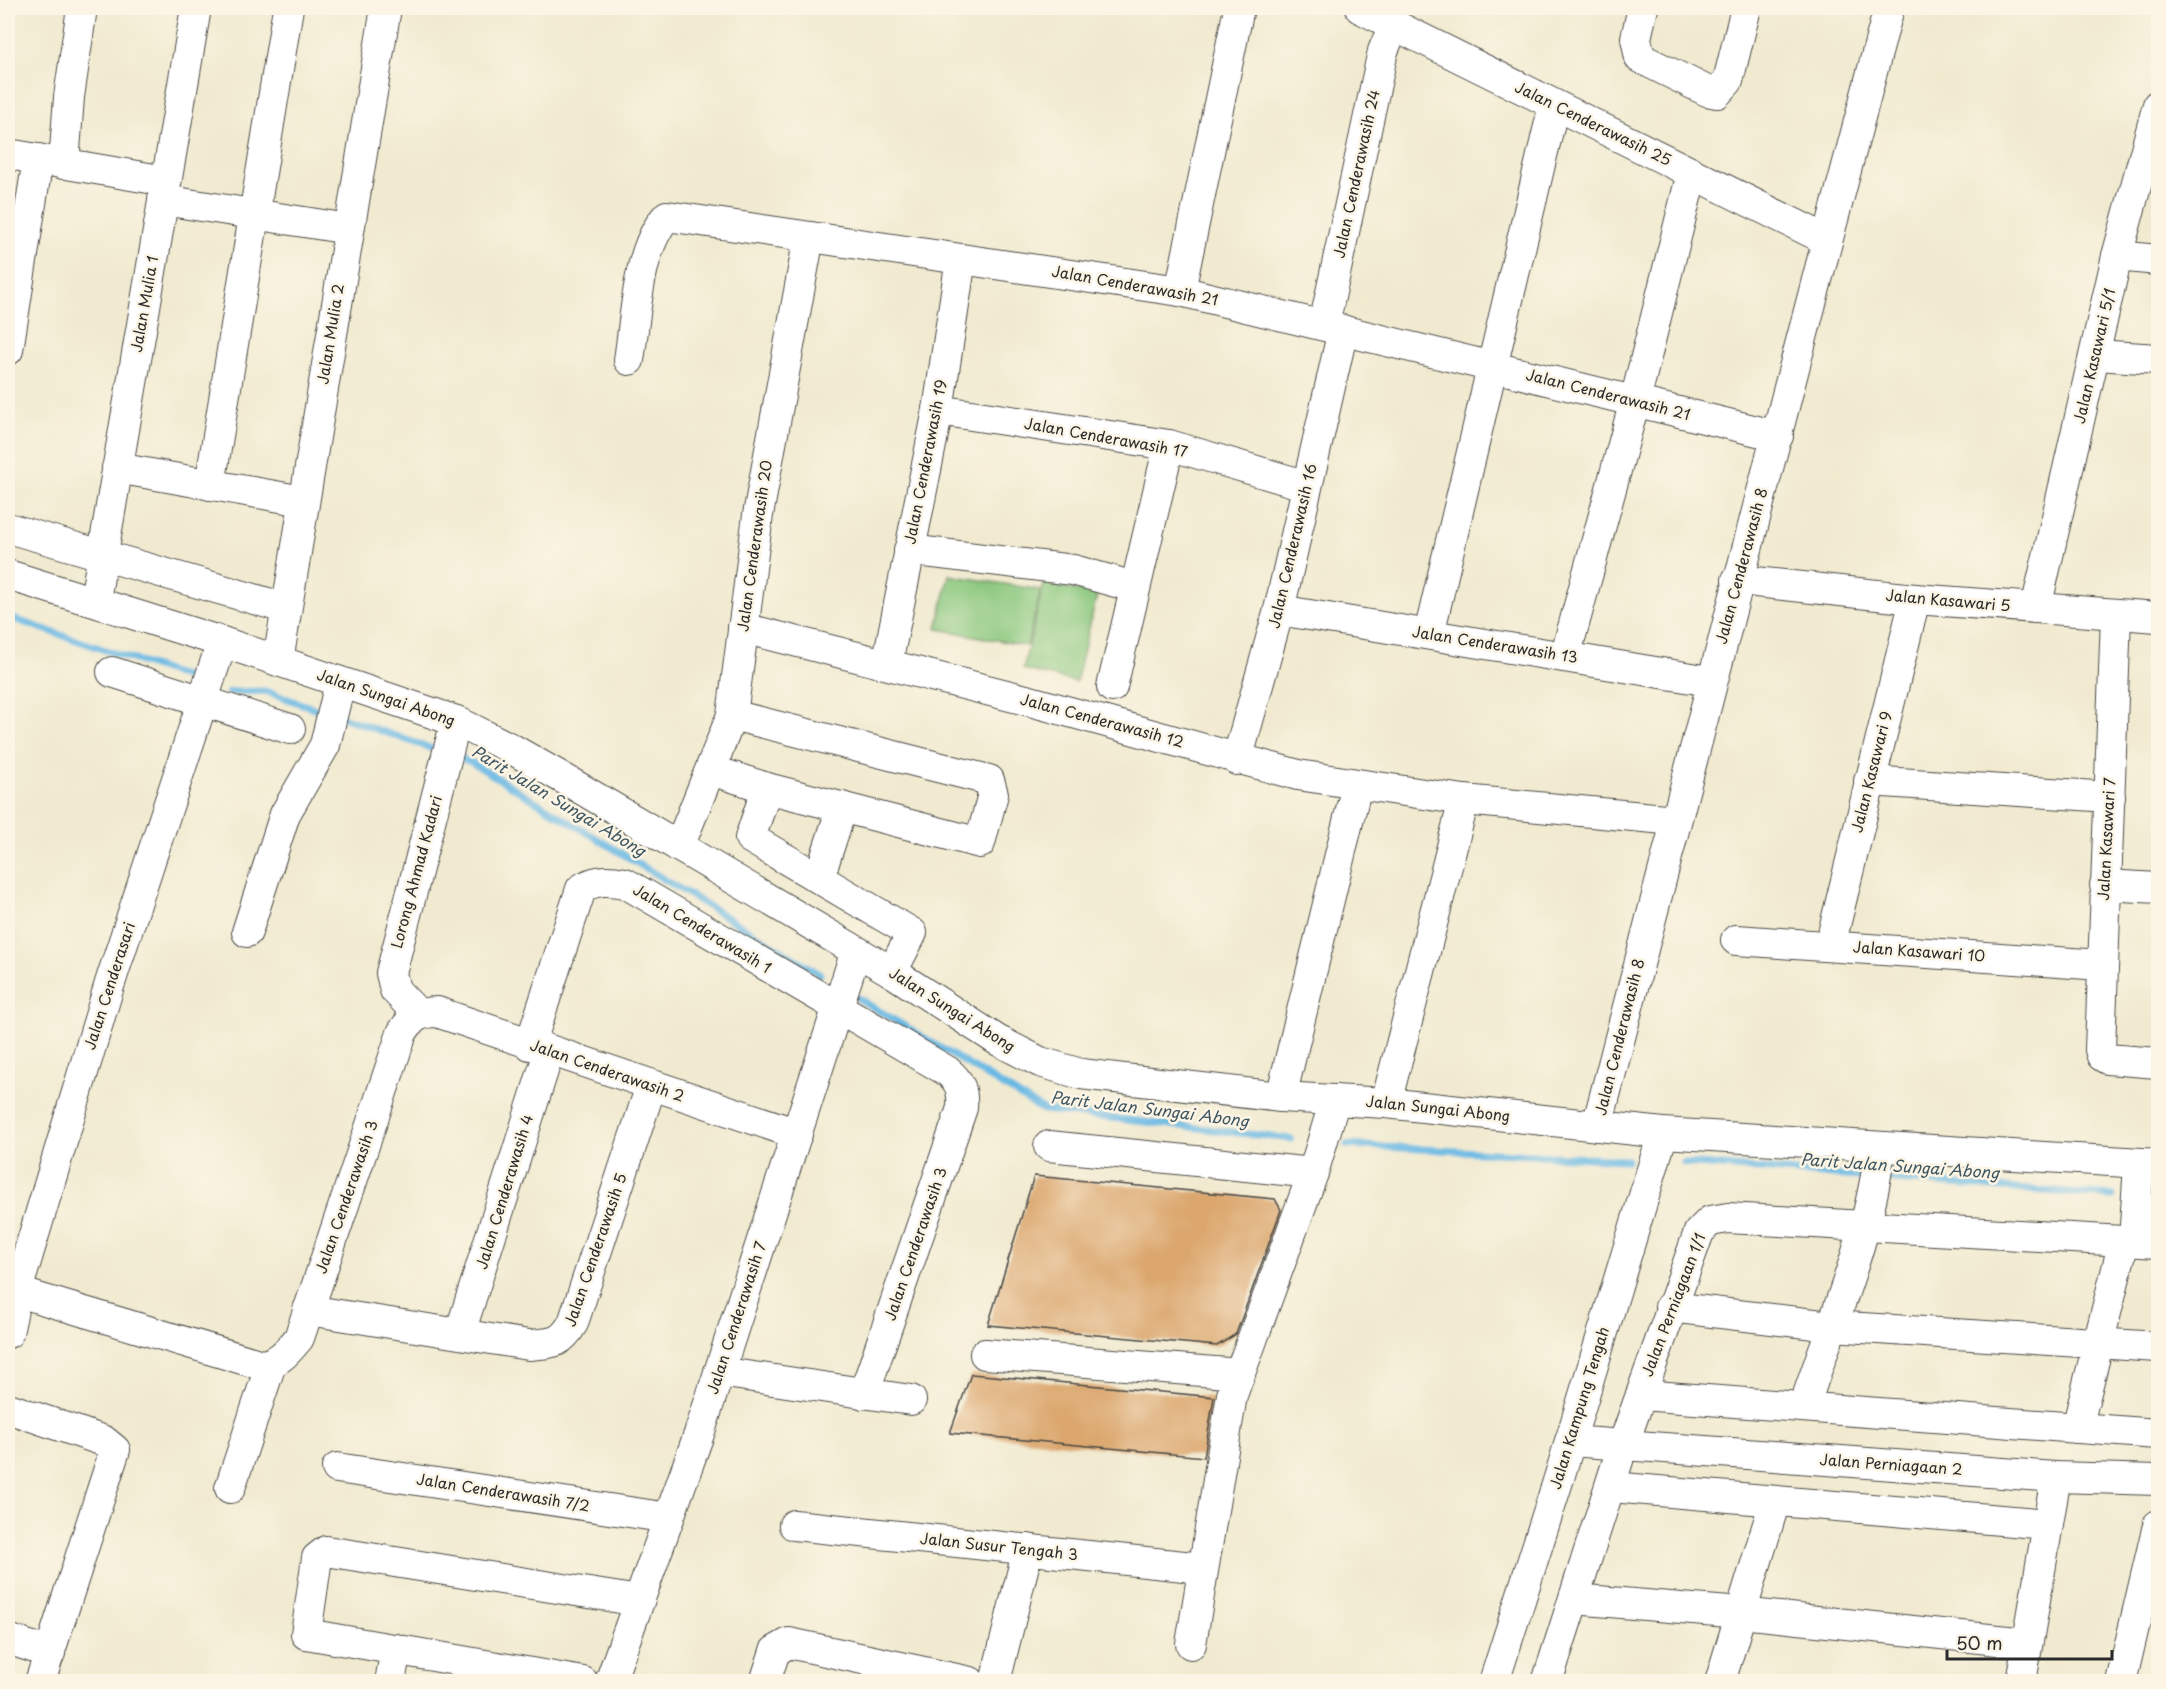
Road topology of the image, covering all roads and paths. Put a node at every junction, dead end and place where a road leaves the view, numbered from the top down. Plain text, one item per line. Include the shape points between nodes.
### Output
1 (82, 8) edge
2 (196, 8) edge
3 (288, 8) edge
4 (386, 8) edge
5 (1239, 8) edge
6 (1360, 8) edge
7 (1643, 8) edge
8 (1746, 8) edge
9 (1889, 8) edge
10 (1394, 25) junction
11 (1554, 105) junction
12 (2158, 105) edge
13 (8, 154) edge
14 (51, 162) junction
15 (1692, 173) junction
16 (165, 191) junction
17 (254, 215) junction
18 (349, 229) junction
19 (808, 237) junction
20 (1827, 240) junction
21 (2117, 256) junction
22 (962, 259) junction
23 (2158, 260) edge
24 (1180, 291) junction
25 (1333, 328) junction
26 (8, 350) edge
27 (2096, 355) junction
28 (2158, 359) edge
29 (629, 360) dead end
30 (1494, 367) junction
31 (1635, 401) junction
32 (938, 410) junction
33 (1778, 436) junction
34 (1169, 446) junction
35 (117, 468) junction
36 (210, 485) junction
37 (1307, 486) junction
38 (303, 501) junction
39 (8, 528) edge
40 (909, 550) junction
41 (102, 556) junction
42 (8, 575) edge
43 (1737, 580) junction
44 (1134, 587) junction
45 (1915, 599) junction
46 (95, 600) junction
47 (285, 608) junction
48 (2036, 608) junction
49 (1279, 610) junction
50 (2116, 616) junction
51 (2158, 617) edge
52 (743, 628) junction
53 (1429, 634) junction
54 (222, 642) junction
55 (1565, 657) junction
56 (278, 661) junction
57 (888, 664) junction
58 (112, 672) dead end
59 (1710, 681) junction
60 (340, 683) junction
61 (1112, 687) dead end
62 (204, 701) junction
63 (732, 715) junction
64 (456, 722) junction
65 (290, 729) dead end
66 (1238, 760) junction
67 (711, 770) junction
68 (1869, 781) junction
69 (1358, 785) junction
70 (767, 788) junction
71 (2110, 797) junction
72 (1464, 800) junction
73 (842, 807) junction
74 (1675, 819) junction
75 (679, 847) junction
76 (819, 878) junction
77 (2105, 885) junction
78 (2158, 888) edge
79 (247, 932) dead end
80 (1736, 940) dead end
81 (1830, 946) junction
82 (855, 951) junction
83 (2102, 965) junction
84 (892, 972) junction
85 (837, 1009) junction
86 (418, 1014) junction
87 (540, 1048) junction
88 (2158, 1063) edge
89 (651, 1086) junction
90 (963, 1092) joint
91 (1281, 1097) junction
92 (1335, 1100) junction
93 (1386, 1103) junction
94 (1597, 1126) junction
95 (1663, 1133) junction
96 (797, 1134) junction
97 (1049, 1146) dead end
98 (2149, 1164) edge
99 (1877, 1171) junction
100 (1313, 1173) junction
101 (1865, 1225) junction
102 (2139, 1242) edge
103 (12, 1290) edge
104 (1670, 1307) junction
105 (309, 1310) junction
106 (1831, 1326) junction
107 (8, 1333) edge
108 (460, 1333) junction
109 (2098, 1343) junction
110 (2158, 1347) edge
111 (985, 1354) dead end
112 (267, 1365) junction
113 (719, 1372) junction
114 (1239, 1374) junction
115 (864, 1394) junction
116 (1641, 1395) junction
117 (911, 1400) dead end
118 (1804, 1407) junction
119 (8, 1408) edge
120 (2077, 1428) junction
121 (2158, 1434) edge
122 (1570, 1442) junction
123 (1623, 1445) junction
124 (337, 1468) dead end
125 (2056, 1477) junction
126 (2158, 1480) edge
127 (1611, 1487) junction
128 (230, 1488) dead end
129 (1775, 1501) junction
130 (669, 1518) junction
131 (2048, 1524) junction
132 (794, 1525) dead end
133 (2158, 1525) edge
134 (1028, 1550) junction
135 (1203, 1568) junction
136 (1574, 1599) junction
137 (639, 1601) junction
138 (1741, 1613) junction
139 (8, 1639) edge
140 (2027, 1643) junction
141 (1191, 1644) dead end
142 (396, 1649) junction
143 (50, 1653) junction
144 (883, 1673) edge
145 (498, 1674) edge
146 (40, 1682) edge
147 (390, 1682) edge
148 (584, 1682) edge
149 (610, 1682) edge
150 (765, 1682) edge
151 (970, 1682) edge
152 (995, 1682) edge
153 (1494, 1682) edge
154 (1547, 1682) edge
155 (1720, 1682) edge
156 (2021, 1682) edge
157 (2121, 1682) edge

1 - 14 street via 69,97
2 - 16 street, Jalan Mulia 1
3 - 17 street
4 - 18 street, Jalan Mulia 2
5 - 24 street
6 - 10 street, Jalan Cenderawasih 25
7 - 8 street via 1636,38 1640,58 1717,93 1728,81
9 - 20 street, Jalan Cenderawasih 8
10 - 11 street, Jalan Cenderawasih 25
10 - 25 street, Jalan Cenderawasih 24 via 1383,51
11 - 15 street, Jalan Cenderawasih 25
11 - 30 street
12 - 21 street, Jalan Kasawari 5/1
13 - 14 street
14 - 16 street
14 - 26 street
15 - 20 street, Jalan Cenderawasih 25
15 - 31 street
16 - 17 street
16 - 35 street, Jalan Mulia 1
17 - 18 street
17 - 36 street
18 - 38 street, Jalan Mulia 2
19 - 22 street, Jalan Cenderawasih 21
19 - 29 street, Jalan Cenderawasih 21 via 667,216 655,229 647,250
19 - 52 street, Jalan Cenderawasih 20 via 758,515
20 - 33 street, Jalan Cenderawasih 8
21 - 23 street
21 - 27 street, Jalan Kasawari 5/1
22 - 24 street, Jalan Cenderawasih 21
22 - 32 street, Jalan Cenderawasih 19
24 - 25 street, Jalan Cenderawasih 21
25 - 30 street, Jalan Cenderawasih 21
25 - 37 street, Jalan Cenderawasih 16
27 - 28 street
27 - 48 street, Jalan Kasawari 5/1
30 - 31 street, Jalan Cenderawasih 21
30 - 53 street
31 - 33 street, Jalan Cenderawasih 21
31 - 55 street
32 - 34 street, Jalan Cenderawasih 17
32 - 40 street, Jalan Cenderawasih 19
33 - 43 street, Jalan Cenderawasih 8
34 - 37 street, Jalan Cenderawasih 17
34 - 44 street
35 - 36 street
35 - 41 street, Jalan Mulia 1
36 - 38 street
37 - 49 street, Jalan Cenderawasih 16
38 - 47 street, Jalan Mulia 2
39 - 41 street
40 - 44 street via 1073,570
40 - 57 street, Jalan Cenderawasih 19
41 - 46 street, Jalan Mulia 1
41 - 47 street
42 - 46 street, Jalan Sungai Abong
43 - 45 street, Jalan Kasawari 5
43 - 59 street, Jalan Cenderawasih 8
44 - 61 street
45 - 48 street, Jalan Kasawari 5
45 - 68 street, Jalan Kasawari 9
46 - 54 street, Jalan Sungai Abong
47 - 56 street, Jalan Mulia 2
48 - 50 street, Jalan Kasawari 5
49 - 53 street, Jalan Cenderawasih 13
49 - 66 street, Jalan Cenderawasih 16
50 - 51 street, Jalan Kasawari 5
50 - 71 street, Jalan Kasawari 7
52 - 57 street, Jalan Cenderawasih 12
52 - 63 street, Jalan Cenderawasih 20
53 - 55 street, Jalan Cenderawasih 13
54 - 56 street, Jalan Sungai Abong
54 - 62 street, Jalan Cenderasari
55 - 59 street, Jalan Cenderawasih 13
56 - 60 street, Jalan Sungai Abong
57 - 66 street, Jalan Cenderawasih 12
58 - 62 street
59 - 74 street, Jalan Cenderawasih 8
60 - 64 street, Jalan Sungai Abong
60 - 79 street via 322,752 285,814
62 - 65 street
62 - 103 street, Jalan Cenderasari
63 - 67 street, Jalan Cenderawasih 20
63 - 73 street via 989,780 993,787 980,843
64 - 75 street, Jalan Sungai Abong via 512,749
64 - 86 street, Lorong Ahmad Kadari via 391,973 395,990
66 - 69 street, Jalan Cenderawasih 12
67 - 70 street
67 - 75 street, Jalan Cenderawasih 20
68 - 71 street
68 - 81 street, Jalan Kasawari 9
69 - 72 street, Jalan Cenderawasih 12
69 - 91 street
70 - 73 street
70 - 76 street via 750,838
71 - 77 street, Jalan Kasawari 7
72 - 74 street, Jalan Cenderawasih 12
72 - 93 street
73 - 76 street
74 - 94 street, Jalan Cenderawasih 8
75 - 82 street, Jalan Sungai Abong
76 - 84 street via 912,933
77 - 78 street
77 - 83 street, Jalan Kasawari 7
80 - 81 street, Jalan Kasawari 10
81 - 83 street, Jalan Kasawari 10
82 - 84 street, Jalan Sungai Abong
82 - 85 street, Jalan Cenderawasih 7
83 - 88 street, Jalan Kasawari 7 via 2102,1056
84 - 91 street, Jalan Sungai Abong via 997,1040 1040,1062 1081,1074
85 - 87 street, Jalan Cenderawasih 1 via 625,884 609,880 591,882 581,889
85 - 90 street, Jalan Cenderawasih 1 via 947,1071 958,1080
85 - 96 street, Jalan Cenderawasih 7
86 - 87 street, Jalan Cenderawasih 2 via 437,1012
86 - 105 street, Jalan Cenderawasih 3 via 402,1033
87 - 89 street, Jalan Cenderawasih 2
87 - 108 street, Jalan Cenderawasih 4
89 - 96 street, Jalan Cenderawasih 2
89 - 108 street, Jalan Cenderawasih 5 via 573,1323 565,1337 529,1345
90 - 115 street, Jalan Cenderawasih 3 via 962,1108
91 - 92 street, Jalan Sungai Abong
92 - 93 street, Jalan Sungai Abong
92 - 100 street
93 - 94 street, Jalan Sungai Abong
94 - 95 street, Jalan Sungai Abong
95 - 99 street, Jalan Sungai Abong
95 - 122 street, Jalan Kampung Tengah
96 - 113 street, Jalan Cenderawasih 7
97 - 100 street
98 - 99 street, Jalan Sungai Abong
98 - 102 street
99 - 101 street
100 - 114 street
101 - 102 street, Jalan Perniagaan 1/1
101 - 104 street, Jalan Perniagaan 1/1 via 1728,1218 1710,1221 1699,1232
101 - 106 street
102 - 109 street
103 - 107 street, Jalan Cenderasari
103 - 112 street
104 - 106 street
104 - 116 street, Jalan Perniagaan 1/1
105 - 108 street, Jalan Cenderawasih 5
105 - 112 street, Jalan Cenderawasih 3 via 299,1338 285,1354
106 - 109 street
106 - 118 street
109 - 110 street
109 - 120 street
111 - 114 street
112 - 128 street
113 - 115 street
113 - 130 street, Jalan Cenderawasih 7
114 - 135 street via 1232,1395
115 - 117 street
116 - 118 street
116 - 123 street, Jalan Perniagaan 1/1
118 - 120 street
119 - 143 street via 104,1441 115,1450
120 - 121 street
122 - 123 street, Jalan Perniagaan 2
122 - 153 street, Jalan Kampung Tengah
123 - 125 street, Jalan Perniagaan 2
123 - 127 street, Jalan Perniagaan 1/1
124 - 130 street, Jalan Cenderawasih 7/2
125 - 126 street, Jalan Perniagaan 2
125 - 131 street
127 - 129 street
127 - 136 street, Jalan Perniagaan 1/1
129 - 131 street
129 - 138 street
130 - 137 street, Jalan Cenderawasih 7
131 - 140 street
132 - 134 street, Jalan Susur Tengah 3
133 - 157 street
134 - 135 street, Jalan Susur Tengah 3
134 - 152 street
135 - 141 street
136 - 138 street
136 - 154 street, Jalan Perniagaan 1/1
137 - 142 street via 326,1551 321,1554 315,1563 306,1634
137 - 149 street, Jalan Cenderawasih 7
138 - 140 street
138 - 155 street
139 - 143 street
140 - 156 street
142 - 145 street
142 - 147 street
143 - 146 street
144 - 150 street via 789,1643 775,1651
144 - 151 street
145 - 148 street

